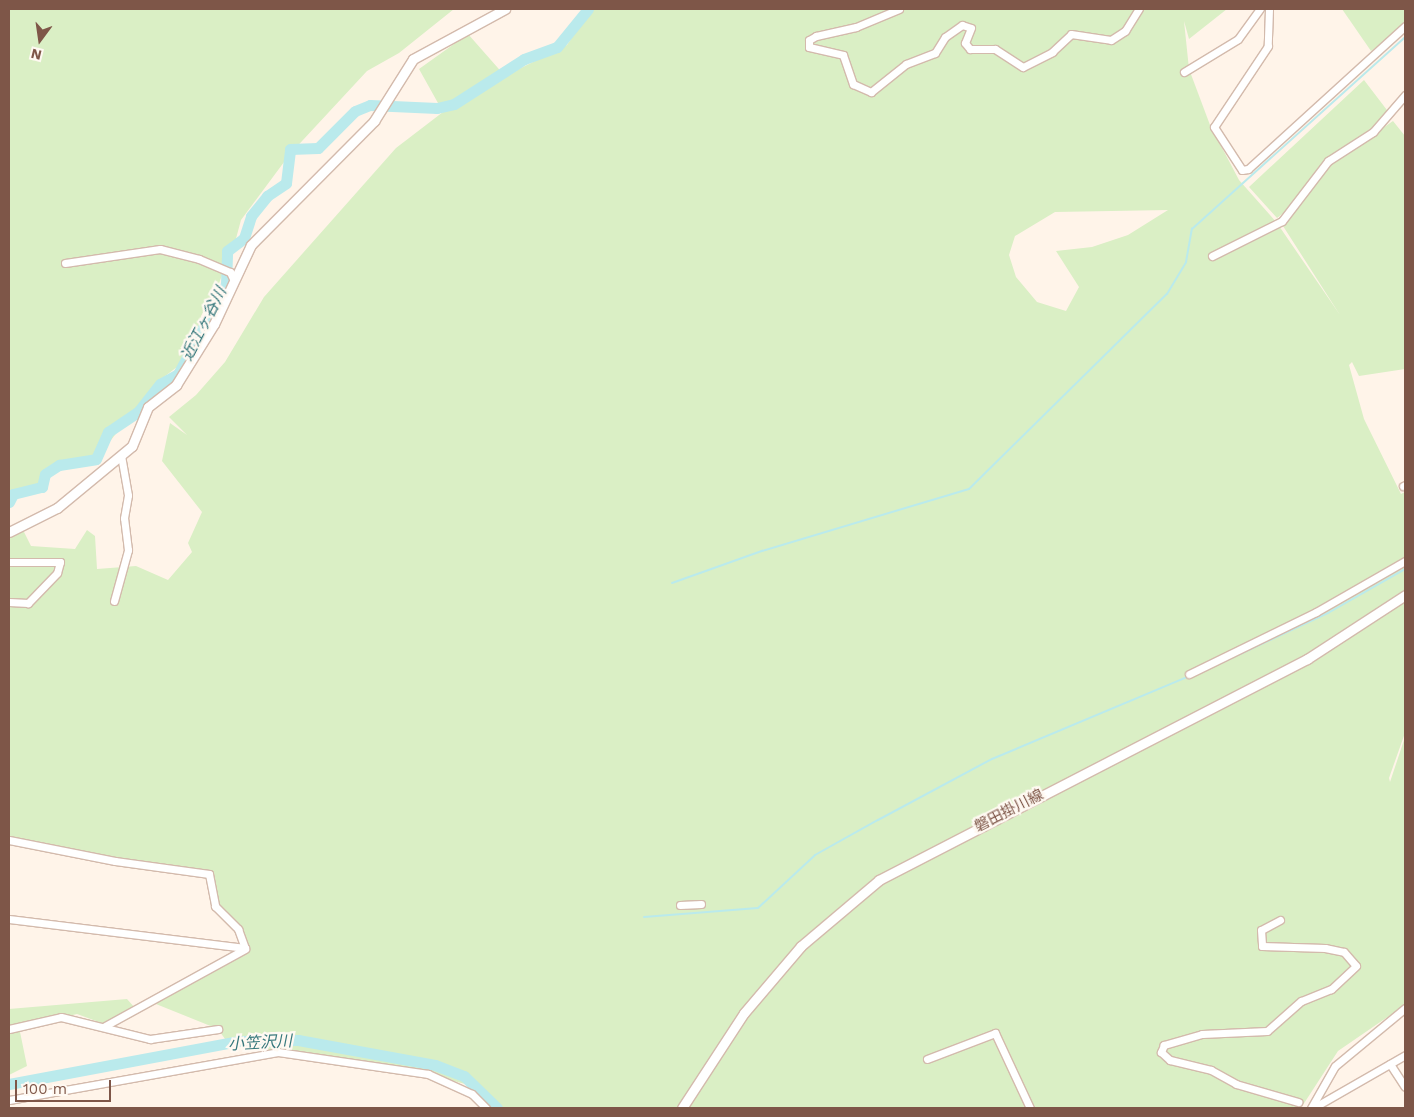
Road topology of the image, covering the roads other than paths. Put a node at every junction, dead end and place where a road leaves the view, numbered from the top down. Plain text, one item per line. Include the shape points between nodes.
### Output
1 (505, 9) edge
2 (899, 9) edge
3 (1138, 9) edge
4 (1260, 9) edge
5 (1268, 9) edge
6 (1405, 26) edge
7 (1184, 72) dead end
8 (1405, 95) edge
9 (1212, 256) dead end
10 (65, 263) dead end
11 (234, 281) junction
12 (121, 456) junction
13 (9, 532) edge
14 (1405, 561) edge
15 (9, 562) edge
16 (1405, 595) edge
17 (9, 602) edge
18 (114, 602) dead end
19 (1189, 674) dead end
20 (9, 840) edge
21 (702, 904) dead end
22 (680, 905) dead end
23 (9, 919) edge
24 (1280, 920) dead end
25 (245, 948) junction
26 (1405, 1008) edge
27 (105, 1026) junction
28 (9, 1029) edge
29 (218, 1029) dead end
30 (1405, 1055) edge
31 (927, 1059) dead end
32 (1390, 1064) junction
33 (1405, 1087) edge
34 (9, 1100) edge
35 (1298, 1102) dead end
36 (486, 1108) edge
37 (682, 1108) edge
38 (1030, 1108) edge
39 (1312, 1108) edge

1 - 11 main road via 412,59 387,102 251,245
2 - 3 street via 856,27 816,36 809,40 809,47 843,55 853,84 870,92 906,64 935,53 945,37 962,25 971,28 965,43 970,49 995,50 1023,67 1052,52 1071,34 1111,40 1125,31
4 - 7 street via 1238,39
5 - 6 street via 1268,46 1214,127 1242,170 1248,170
8 - 9 street via 1373,132 1328,161 1282,220
10 - 11 street via 160,249 199,259 230,272
11 - 12 main road via 181,378 148,407 136,440
12 - 13 main road via 57,508
12 - 18 street via 128,495 124,518 128,550
14 - 19 street via 1316,612
15 - 17 street via 60,562 57,572 28,603
16 - 37 main road, 磐田掛川線 via 1307,659 879,880 801,946 744,1013
20 - 25 street via 115,862 209,874 215,906 238,929
21 - 22 street
23 - 25 street
24 - 35 street via 1261,930 1262,946 1325,948 1344,952 1356,966 1330,988 1301,1001 1267,1031 1202,1034 1164,1045 1161,1052 1170,1060 1211,1070 1236,1084
25 - 27 street
26 - 39 street via 1335,1066
27 - 28 street via 61,1016
27 - 29 street via 150,1040
30 - 32 street
31 - 38 street via 995,1033
32 - 33 street
32 - 39 street
34 - 36 street via 278,1052 428,1074 458,1086

